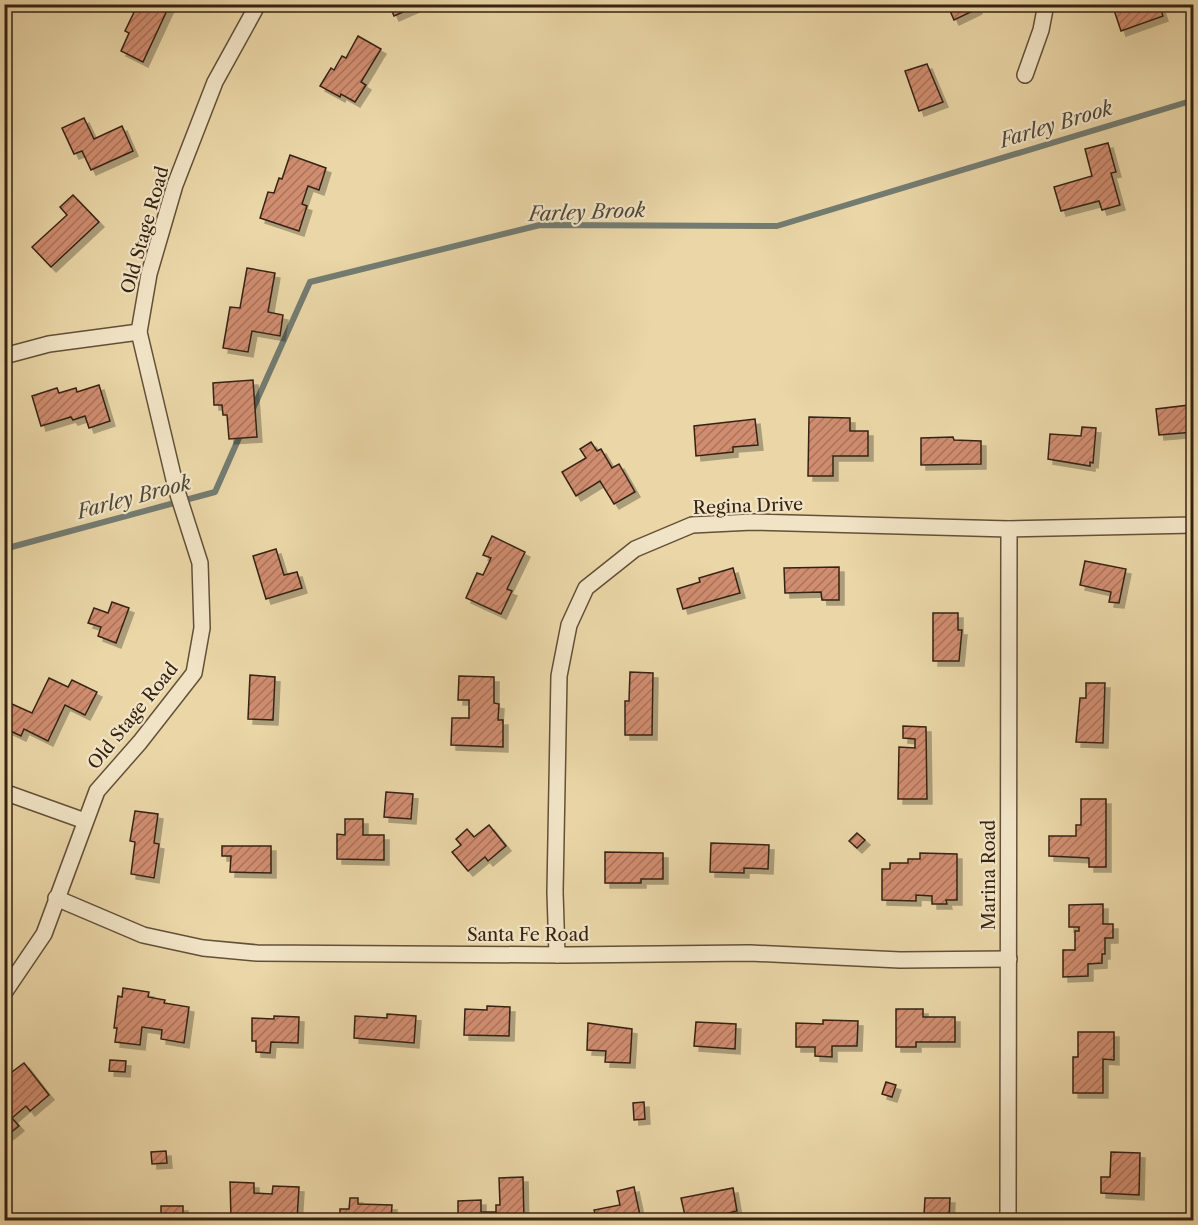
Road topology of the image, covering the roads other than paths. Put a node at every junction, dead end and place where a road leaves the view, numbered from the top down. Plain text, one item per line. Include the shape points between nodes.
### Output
1 (258, 4) edge
2 (1046, 4) edge
3 (1025, 75) dead end
4 (139, 332) junction
5 (4, 356) edge
6 (1194, 525) edge
7 (1009, 529) junction
8 (4, 792) edge
9 (85, 820) junction
10 (56, 898) junction
11 (557, 955) junction
12 (1008, 959) junction
13 (4, 993) edge
14 (1008, 1221) edge

1 - 4 street, Old Stage Road via 215,82 175,185 149,274
2 - 3 street
4 - 5 street via 49,344
4 - 9 street, Old Stage Road via 176,489 200,563 202,628 194,673 97,791
6 - 7 street, Regina Drive
7 - 11 street, Regina Drive via 752,522 692,525 635,549 586,588 569,625 559,676
7 - 12 street, Marina Road
8 - 9 street
9 - 10 street, Old Stage Road
10 - 11 street, Santa Fe Road via 143,934 203,948 257,953
10 - 13 street, Old Stage Road via 44,934
11 - 12 street, Santa Fe Road via 750,953 900,960
12 - 14 street, Marina Road

